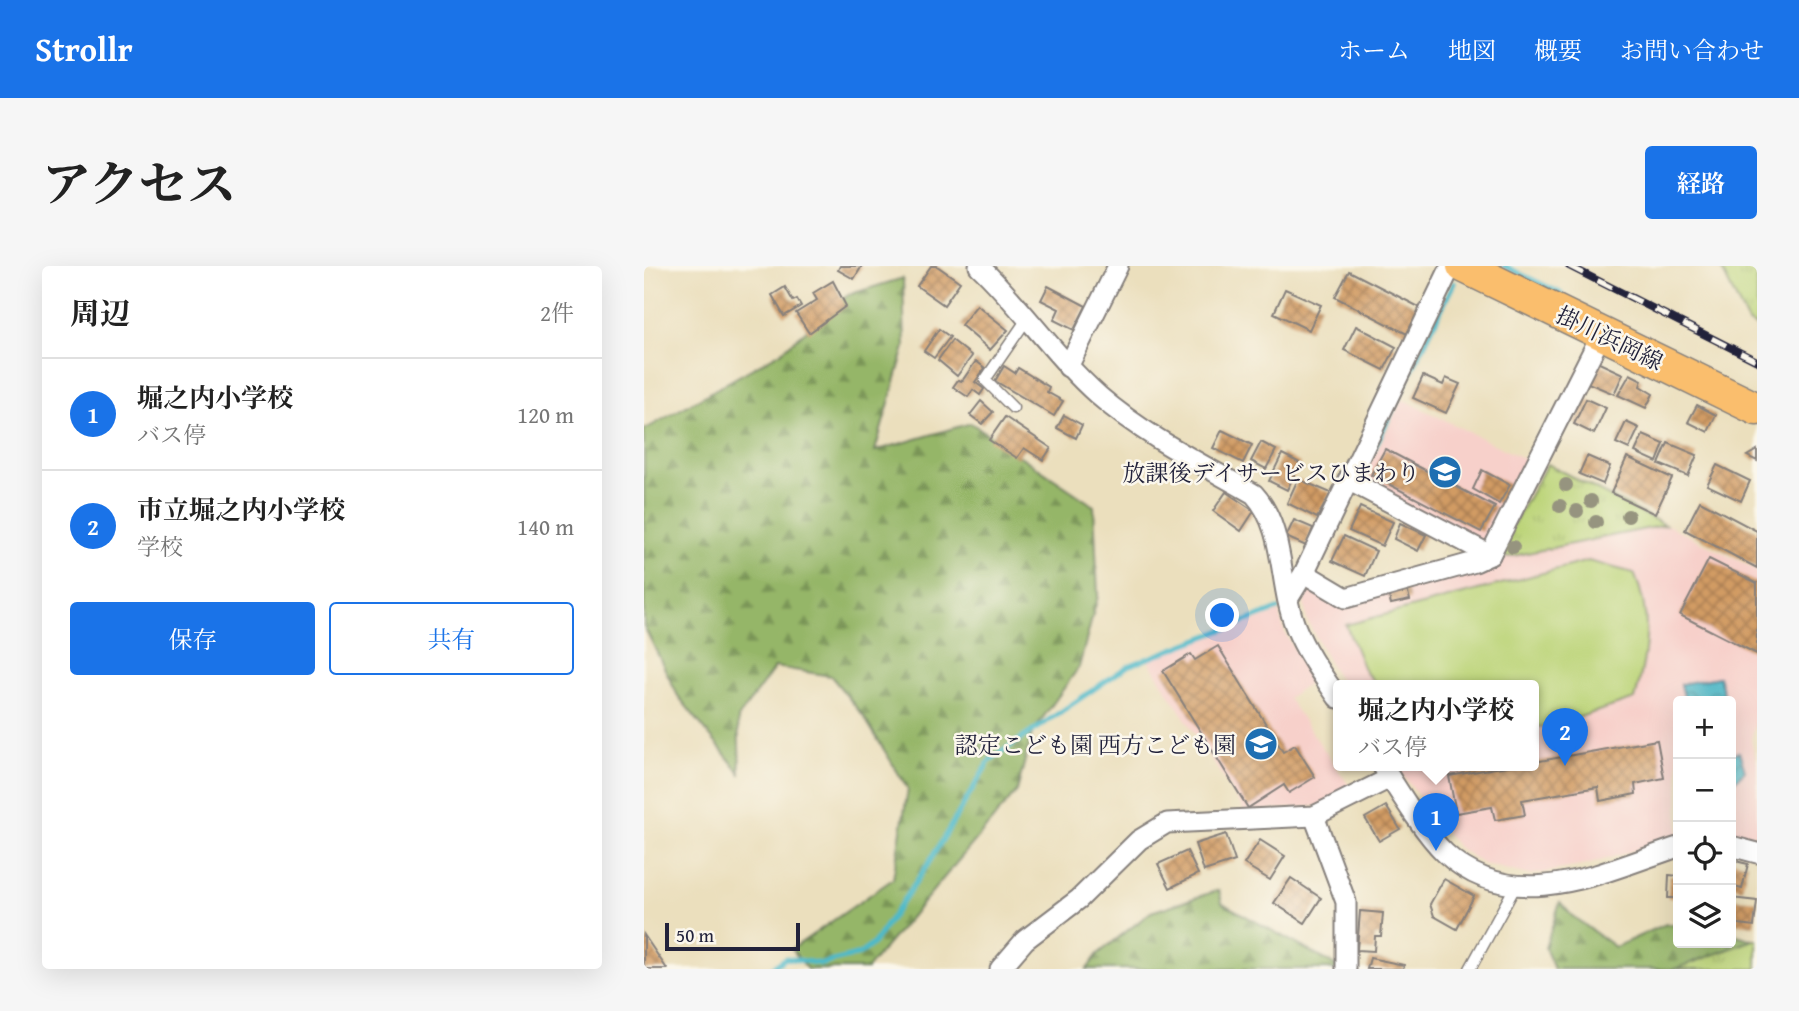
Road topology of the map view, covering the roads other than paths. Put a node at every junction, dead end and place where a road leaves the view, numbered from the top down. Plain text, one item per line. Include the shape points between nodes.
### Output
1 (979, 266) edge
2 (1118, 266) edge
3 (1451, 266) edge
4 (1463, 266) edge
5 (1027, 319) junction
6 (1602, 334) junction
7 (1068, 367) junction
8 (1013, 408) dead end
9 (1757, 409) edge
10 (1354, 483) junction
11 (1490, 555) junction
12 (1309, 576) junction
13 (1288, 599) junction
14 (1333, 690) edge
15 (1386, 771) edge
16 (1314, 816) junction
17 (1736, 847) edge
18 (1673, 849) edge
19 (1757, 853) edge
20 (1515, 887) junction
21 (1000, 969) edge
22 (1346, 969) edge
23 (1470, 969) edge

1 - 5 street
2 - 7 street
3 - 10 street
4 - 6 main road, 掛川浜岡線
5 - 7 street
5 - 8 lane via 985,380
6 - 9 main road, 掛川浜岡線
6 - 11 street
7 - 13 street via 1152,435 1254,494 1265,506 1273,527
10 - 11 street
10 - 12 street
11 - 12 street via 1346,598
12 - 13 street
13 - 14 street via 1296,628
15 - 16 street
15 - 20 street via 1443,852 1469,872
16 - 21 street via 1167,823 1139,840 1079,899 1025,940
16 - 22 street via 1346,902
17 - 19 street
18 - 20 street via 1569,882
20 - 23 lane

